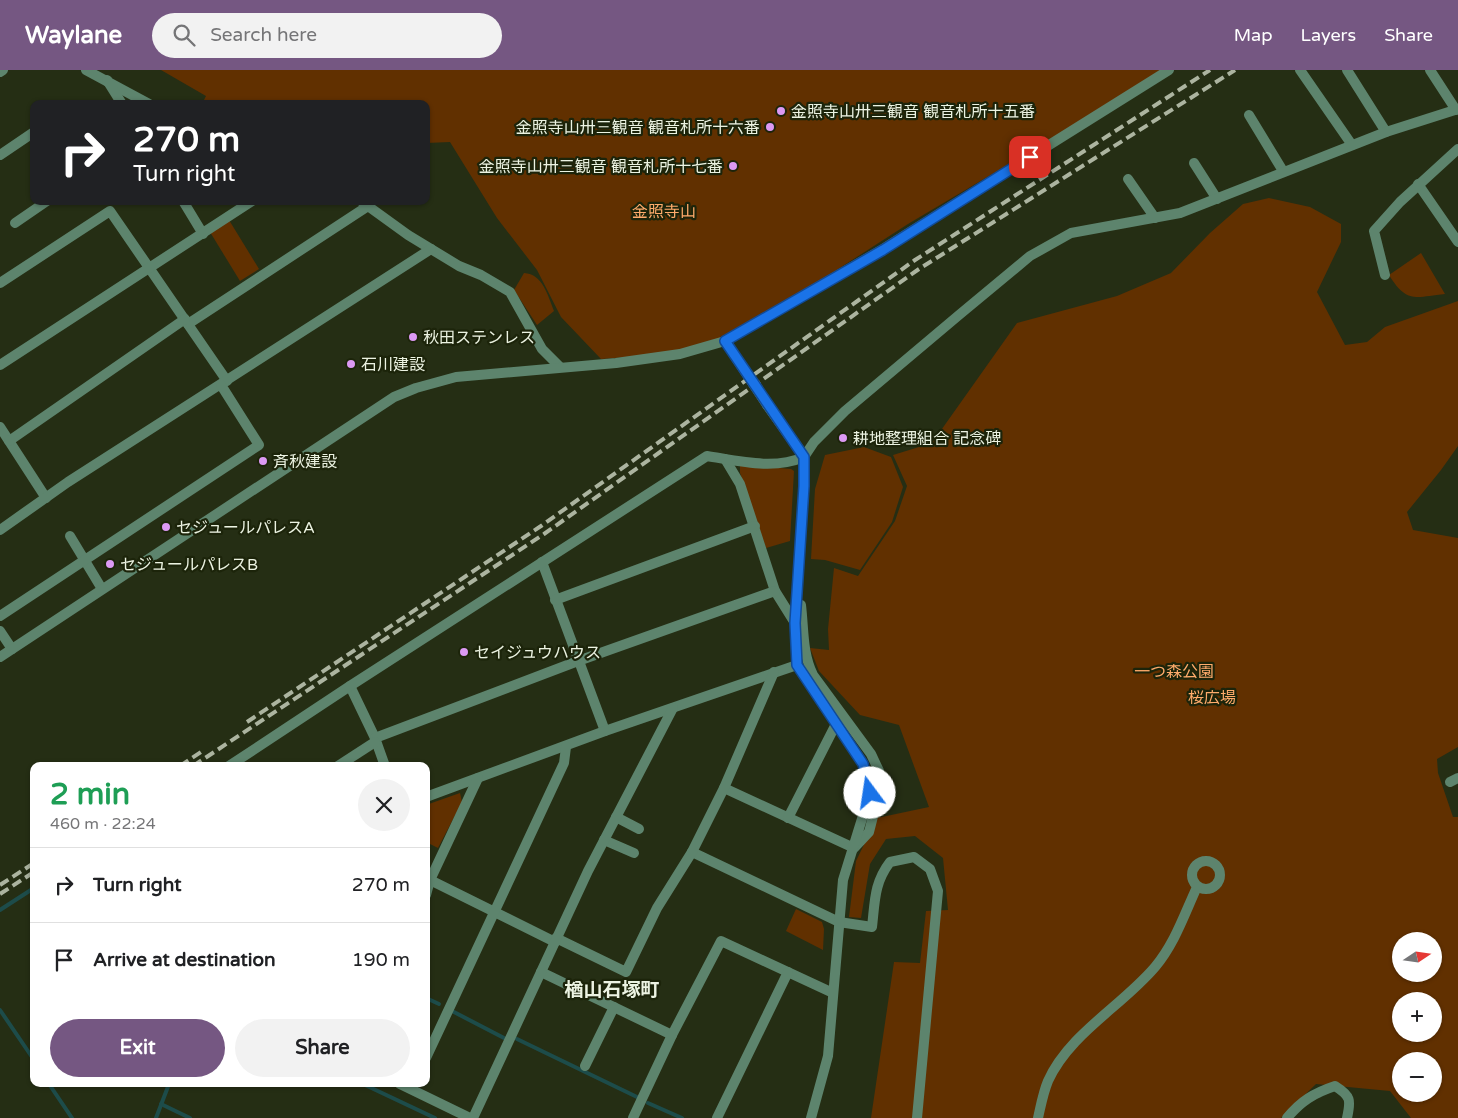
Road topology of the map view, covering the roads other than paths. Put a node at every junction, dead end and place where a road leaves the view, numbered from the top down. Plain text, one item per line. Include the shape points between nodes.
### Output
1 (3, 70) edge
2 (86, 70) edge
3 (1169, 70) edge
4 (1300, 70) edge
5 (1347, 70) edge
6 (1430, 70) edge
7 (0, 72) edge
8 (107, 80) junction
9 (120, 100) edge
10 (142, 100) edge
11 (1456, 112) edge
12 (1249, 116) dead end
13 (1386, 132) junction
14 (30, 135) edge
15 (1352, 145) junction
16 (1458, 149) edge
17 (0, 154) edge
18 (1194, 163) dead end
19 (1283, 171) junction
20 (1128, 179) dead end
21 (1418, 184) junction
22 (1217, 199) junction
23 (41, 205) edge
24 (106, 205) edge
25 (185, 205) edge
26 (246, 205) edge
27 (363, 205) edge
28 (366, 205) edge
29 (110, 211) junction
30 (1155, 218) junction
31 (15, 223) dead end
32 (203, 234) junction
33 (1458, 242) edge
34 (431, 249) junction
35 (150, 268) junction
36 (1385, 275) dead end
37 (0, 284) edge
38 (186, 321) junction
39 (727, 345) junction
40 (0, 365) edge
41 (560, 367) junction
42 (224, 383) junction
43 (0, 427) edge
44 (9, 441) junction
45 (804, 457) junction
46 (725, 459) junction
47 (46, 498) junction
48 (754, 526) junction
49 (0, 530) edge
50 (70, 536) dead end
51 (85, 560) junction
52 (542, 562) junction
53 (798, 578) junction
54 (102, 589) junction
55 (775, 591) junction
56 (556, 600) junction
57 (0, 616) edge
58 (795, 623) junction
59 (0, 631) edge
60 (12, 649) junction
61 (0, 657) edge
62 (578, 661) junction
63 (797, 665) junction
64 (774, 672) junction
65 (350, 686) junction
66 (673, 708) junction
67 (836, 724) junction
68 (605, 731) junction
69 (375, 740) junction
70 (566, 747) junction
71 (235, 762) edge
72 (344, 762) edge
73 (383, 762) edge
74 (478, 778) junction
75 (724, 788) junction
76 (430, 796) edge
77 (616, 817) junction
78 (788, 818) junction
79 (639, 829) dead end
80 (604, 840) junction
81 (854, 848) junction
82 (692, 852) junction
83 (634, 853) dead end
84 (430, 875) edge
85 (430, 880) edge
86 (1197, 886) dead end
87 (496, 913) junction
88 (839, 922) junction
89 (556, 940) junction
90 (541, 972) junction
91 (788, 972) junction
92 (833, 993) junction
93 (614, 1007) junction
94 (672, 1035) junction
95 (430, 1050) edge
96 (584, 1066) dead end
97 (415, 1087) edge
98 (470, 1118) edge
99 (474, 1118) edge
100 (633, 1118) edge
101 (717, 1118) edge
102 (812, 1118) edge
103 (917, 1118) edge
104 (1038, 1118) edge
105 (1287, 1118) edge
106 (1347, 1118) edge

1 - 7 street
2 - 8 street
3 - 39 street
4 - 15 street
5 - 13 street
6 - 11 street
8 - 9 street
8 - 10 street
11 - 13 street
12 - 19 street
13 - 15 street
14 - 17 street
15 - 19 street
16 - 21 street
18 - 22 street
19 - 22 street
20 - 30 street
21 - 33 street
21 - 36 street via 1374,231
22 - 30 street via 1180,213
23 - 31 street
24 - 29 street
25 - 32 street
26 - 32 street
27 - 38 street
28 - 34 street
29 - 35 street
29 - 37 street
30 - 45 street via 1071,233 1030,256 845,410
32 - 35 street
34 - 41 street via 510,292 542,348
34 - 42 street
35 - 38 street
35 - 40 street
38 - 42 street
38 - 44 street
39 - 41 street via 616,363
39 - 45 street, bridge
41 - 54 street via 456,377 394,397
42 - 47 street
42 - 51 street via 259,445
43 - 44 street
44 - 47 street
45 - 46 street via 788,464
45 - 53 street
46 - 48 street via 740,484
46 - 52 street via 707,456
47 - 49 street
48 - 55 street
48 - 56 street
50 - 51 street
51 - 54 street
51 - 57 street
52 - 56 street
52 - 65 street
53 - 58 street
53 - 81 street via 808,664 871,754 879,771 880,790 869,832
54 - 60 street
55 - 58 street
55 - 62 street
56 - 62 street
58 - 63 street
59 - 60 street
60 - 61 street
62 - 68 street
62 - 69 street
63 - 64 street
63 - 67 street
64 - 66 street
64 - 75 street
65 - 69 street
65 - 71 street
66 - 68 street
66 - 77 street
67 - 78 street
67 - 81 street via 863,764 870,793
68 - 70 street
69 - 72 street
69 - 73 street
70 - 74 street
70 - 87 street via 564,764
74 - 76 street
74 - 84 street
75 - 78 street
75 - 82 street
77 - 79 street
77 - 80 street
78 - 81 street
80 - 83 street
80 - 89 street
81 - 88 street via 843,880
82 - 88 street
82 - 89 street via 657,908 626,972
85 - 87 street
86 - 104 street via 1177,936 1155,967 1058,1064 1044,1093
87 - 89 street
87 - 95 street
88 - 92 street
88 - 103 street via 872,927 875,893 880,876 890,862 914,858 930,869 938,891
89 - 90 street
90 - 93 street
90 - 99 street
91 - 92 street
91 - 94 street via 721,941
91 - 101 street
92 - 102 street via 828,1056
93 - 94 street
93 - 96 street
94 - 100 street
97 - 98 street
105 - 106 street via 1299,1103 1335,1086 1346,1093 1350,1101

